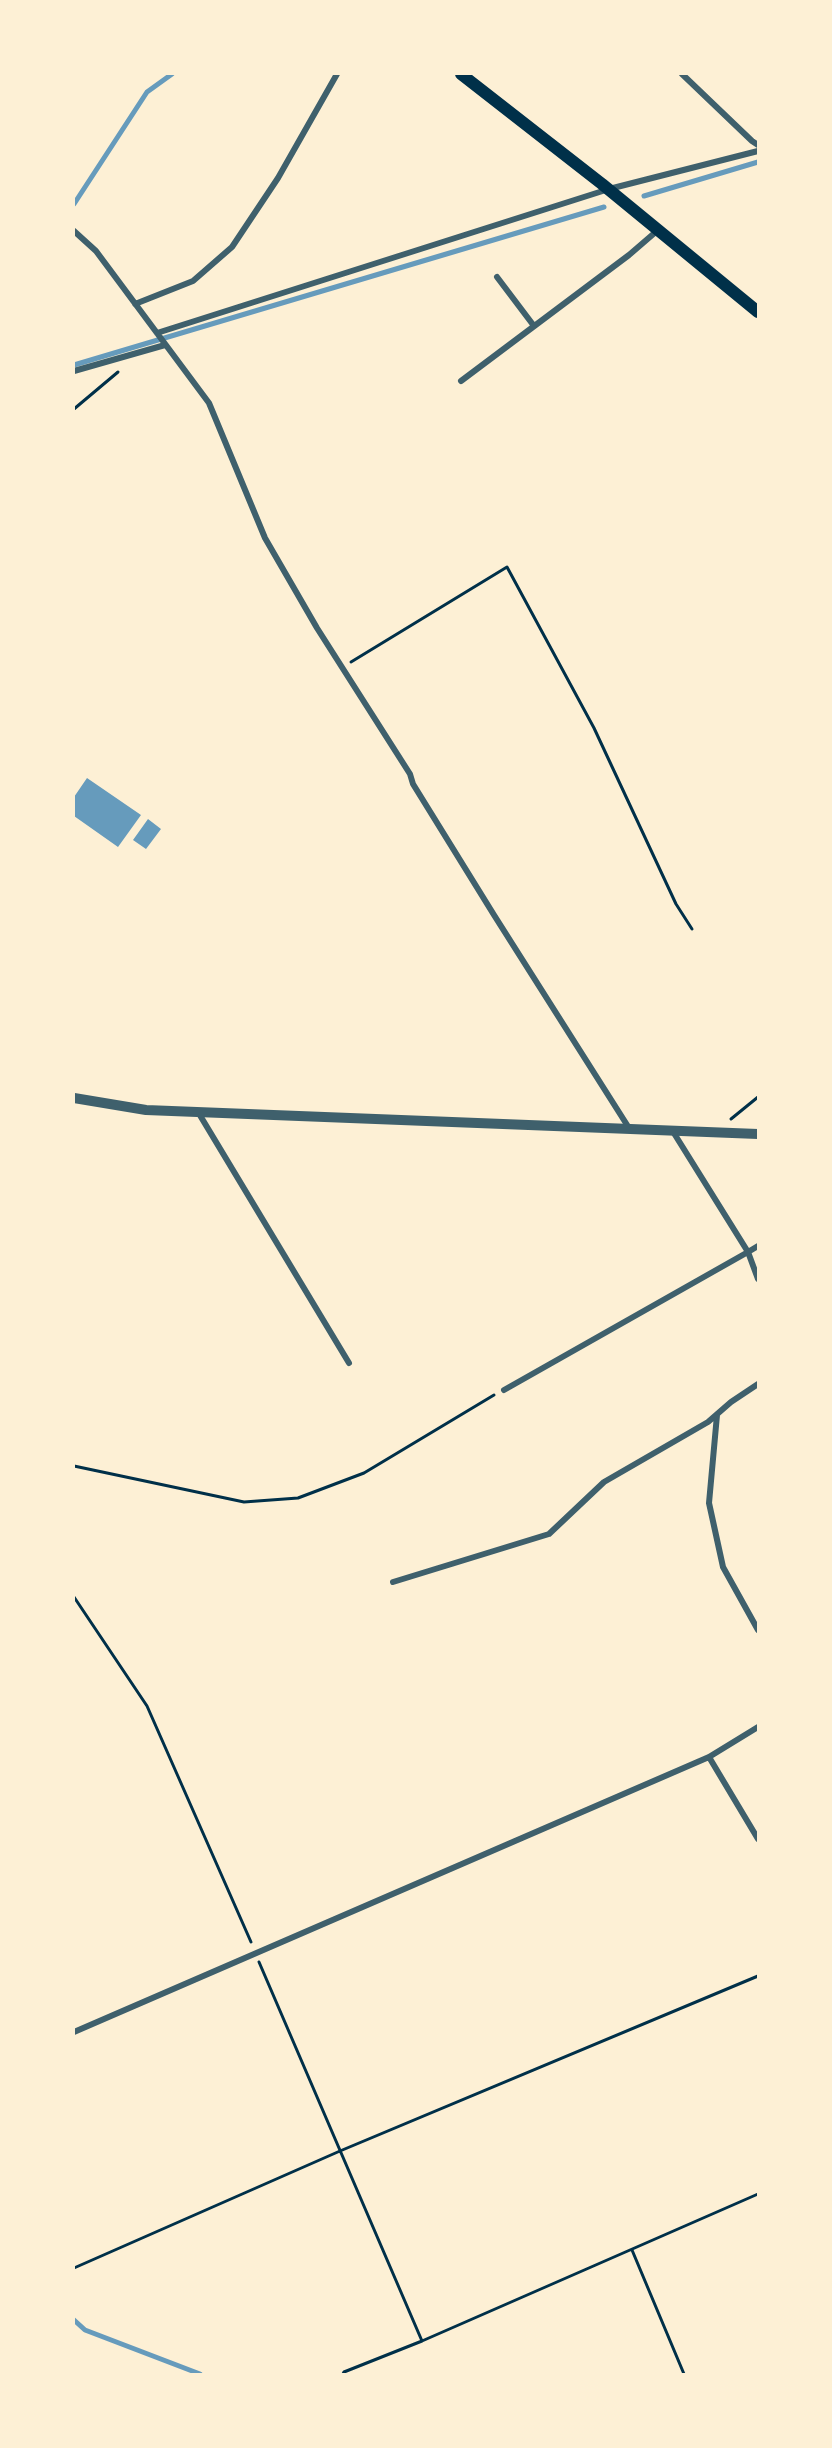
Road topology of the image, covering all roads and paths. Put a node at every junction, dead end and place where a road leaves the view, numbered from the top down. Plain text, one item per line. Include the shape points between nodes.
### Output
1 (337, 74) edge
2 (461, 74) edge
3 (682, 74) edge
4 (759, 145) edge
5 (759, 151) edge
6 (609, 189) junction
7 (658, 230) junction
8 (74, 231) edge
9 (497, 277) dead end
10 (135, 304) junction
11 (759, 312) edge
12 (534, 326) junction
13 (157, 333) junction
14 (165, 345) junction
15 (141, 352) junction
16 (74, 371) edge
17 (460, 381) dead end
18 (74, 409) edge
19 (342, 667) junction
20 (692, 929) dead end
21 (759, 1097) edge
22 (74, 1098) edge
23 (198, 1112) junction
24 (630, 1128) junction
25 (672, 1130) junction
26 (716, 1132) junction
27 (759, 1134) edge
28 (759, 1246) edge
29 (748, 1252) junction
30 (759, 1279) edge
31 (349, 1363) dead end
32 (759, 1384) edge
33 (504, 1390) joint
34 (717, 1415) junction
35 (74, 1466) edge
36 (393, 1582) dead end
37 (74, 1597) edge
38 (759, 1630) edge
39 (759, 1727) edge
40 (709, 1757) junction
41 (759, 1839) edge
42 (255, 1953) junction
43 (759, 1976) edge
44 (74, 2032) edge
45 (340, 2151) junction
46 (759, 2194) edge
47 (632, 2250) junction
48 (74, 2268) edge
49 (422, 2341) junction
50 (343, 2374) edge
51 (684, 2374) edge

1 - 10 street via 284,168 232,247 193,281
2 - 6 main road
3 - 4 street
5 - 6 street
6 - 7 main road
6 - 13 street
7 - 11 main road
7 - 12 street
8 - 10 street via 96,251
9 - 12 street
10 - 13 street
12 - 17 street
13 - 14 street
14 - 15 street
14 - 19 street via 209,403 266,538
15 - 16 street
15 - 18 path
19 - 20 path via 507,567 594,728 676,904
19 - 24 street
21 - 26 path
22 - 23 street via 146,1110
23 - 24 street
23 - 31 street
24 - 25 street
25 - 26 street
25 - 29 street
26 - 27 street
28 - 29 street
29 - 30 street
29 - 33 street
32 - 34 street
33 - 35 path via 364,1473 298,1498 244,1502
34 - 36 street via 604,1482 549,1534
34 - 38 street via 709,1503 723,1567
37 - 42 path via 147,1706
39 - 40 street
40 - 41 street
40 - 42 street
42 - 44 street
42 - 45 path
43 - 45 path
45 - 48 path
45 - 49 path
46 - 47 path
47 - 49 path
47 - 51 path
49 - 50 path

